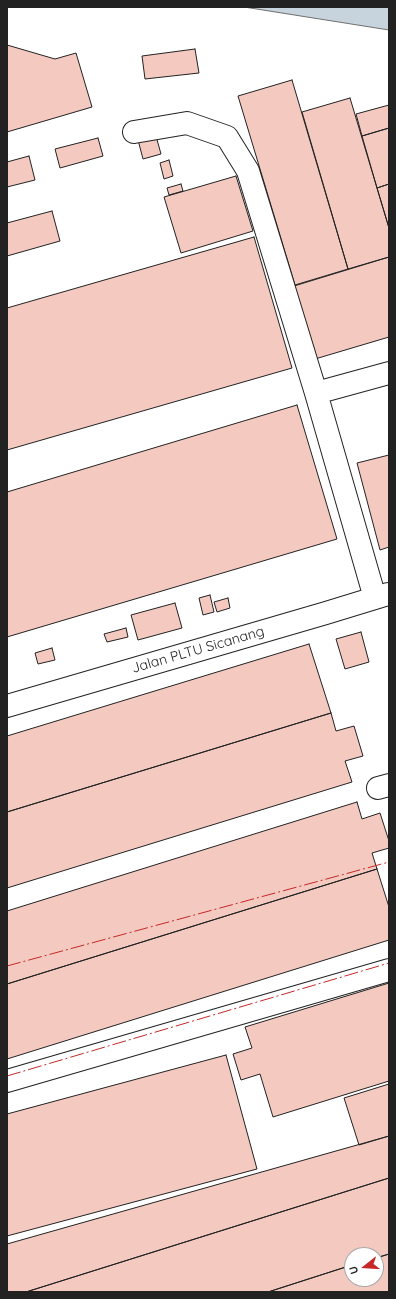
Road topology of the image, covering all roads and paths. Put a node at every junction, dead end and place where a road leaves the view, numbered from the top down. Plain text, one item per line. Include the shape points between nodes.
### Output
1 (134, 132) dead end
2 (389, 373) edge
3 (316, 393) junction
4 (382, 596) edge
5 (7, 706) edge
6 (389, 970) edge
7 (7, 1081) edge

1 - 3 lane via 187,123 227,137 248,170
2 - 3 lane
3 - 4 lane
4 - 5 lane, Jalan PLTU Sicanang
6 - 7 lane

